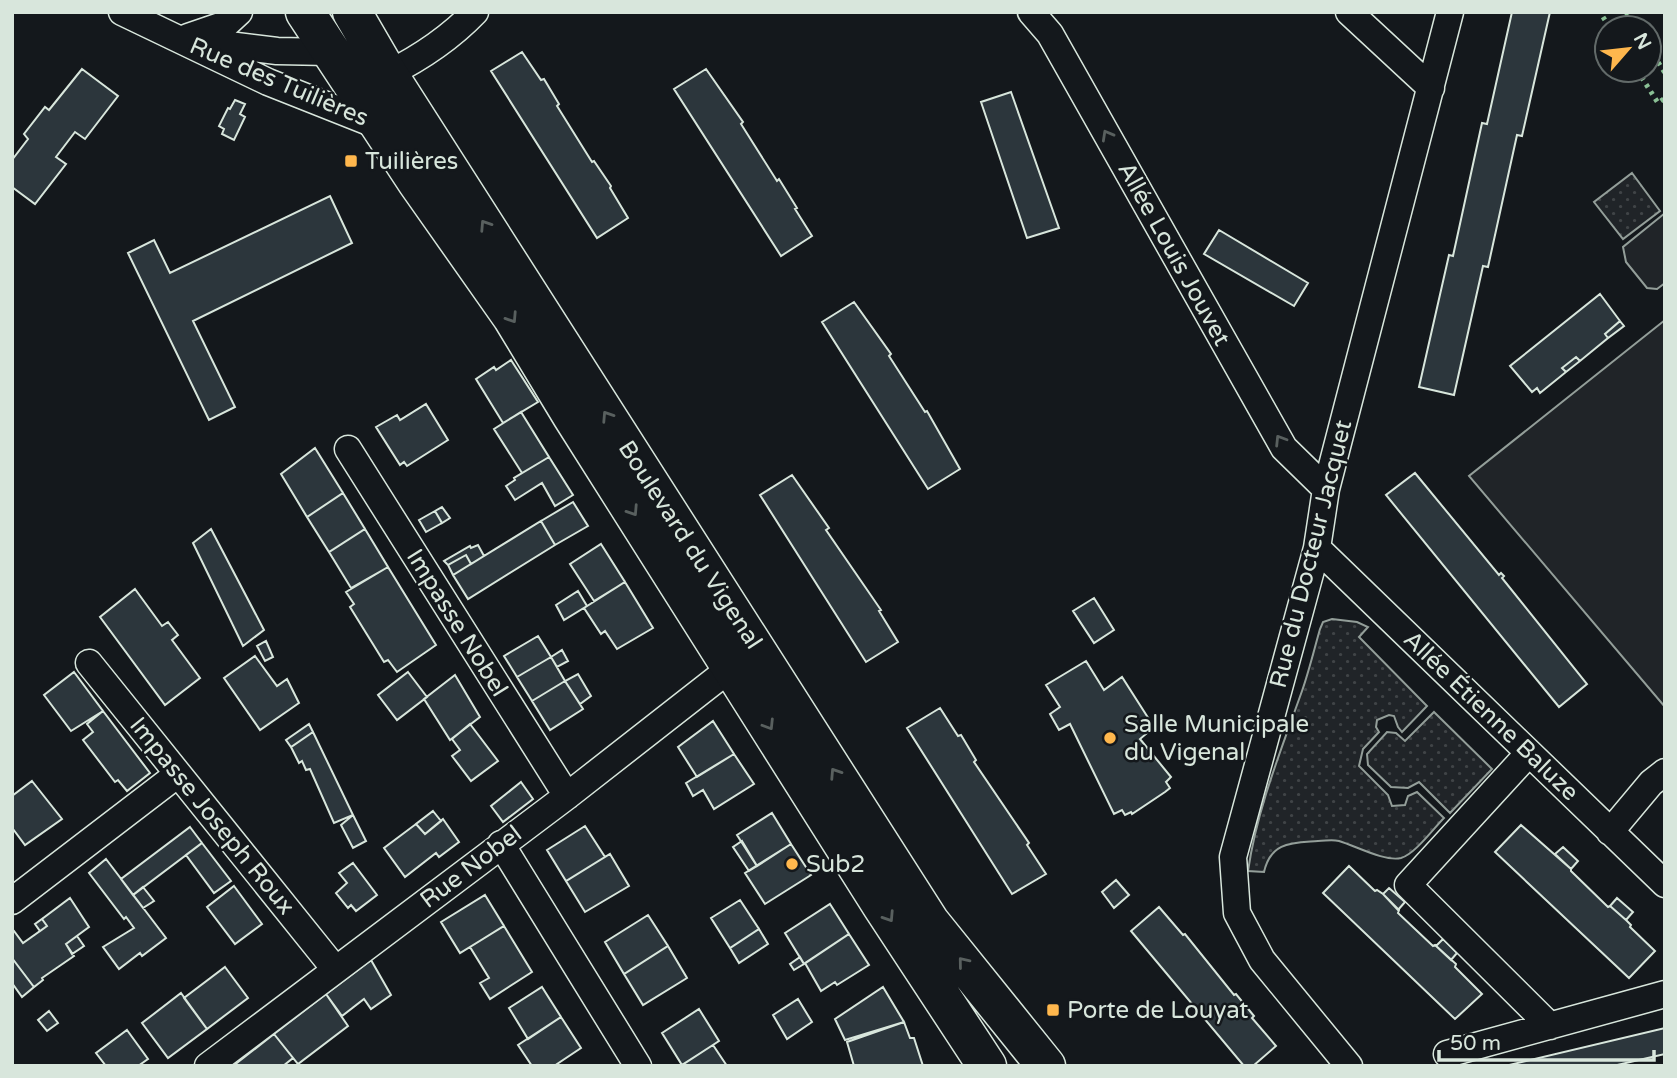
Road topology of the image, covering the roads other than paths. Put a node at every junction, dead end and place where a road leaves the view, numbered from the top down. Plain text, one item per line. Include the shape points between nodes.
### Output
1 (122, 12) edge
2 (239, 12) edge
3 (305, 12) edge
4 (352, 12) edge
5 (475, 12) edge
6 (1031, 12) edge
7 (1349, 12) edge
8 (1450, 12) edge
9 (180, 39) junction
10 (330, 52) junction
11 (388, 74) junction
12 (1431, 88) junction
13 (379, 125) junction
14 (348, 449) dead end
15 (1326, 489) junction
16 (1317, 548) junction
17 (89, 663) dead end
18 (732, 667) junction
19 (1529, 753) junction
20 (1665, 772) edge
21 (178, 774) junction
22 (567, 796) junction
23 (1610, 832) junction
24 (501, 845) junction
25 (1665, 884) edge
26 (12, 901) edge
27 (335, 970) junction
28 (1665, 993) edge
29 (1550, 1026) junction
30 (1447, 1054) dead end
31 (208, 1066) edge
32 (638, 1066) edge
33 (987, 1066) edge
34 (1046, 1066) edge
35 (1349, 1066) edge

1 - 9 street, Rue des Tuilières
2 - 9 street, Rue des Tuilières via 226,24
3 - 10 main road, Boulevard du Vigenal
4 - 11 main road, Boulevard du Vigenal
5 - 11 street via 425,54
15 -> 6 street, Allée Louis Jouvet via 1284,448 1049,34
7 - 12 street
8 - 12 street, Rue du Docteur Jacquet
9 - 10 street, Rue des Tuilières via 277,51
9 - 13 street, Rue des Tuilières via 268,82
10 - 11 street, Rue des Tuilières
10 - 13 main road, Boulevard du Vigenal
34 -> 11 main road, Boulevard du Vigenal via 930,922
12 - 15 street, Rue du Docteur Jacquet
13 -> 18 main road, Boulevard du Vigenal via 512,317
14 - 22 street, Impasse Nobel
15 - 16 street, Rue du Docteur Jacquet
16 - 19 street, Allée Étienne Baluze
16 - 35 street, Rue du Docteur Jacquet via 1233,857 1237,913 1262,960
17 - 21 street, Impasse Joseph Roux
18 - 22 street, Rue Nobel
18 -> 33 main road, Boulevard du Vigenal
19 - 23 street, Allée Étienne Baluze
19 - 29 street via 1408,885
20 - 23 street
21 - 26 street
21 - 27 street, Impasse Joseph Roux
22 - 24 street, Rue Nobel
23 - 25 street, Allée Étienne Baluze
24 - 27 street, Rue Nobel
24 - 32 street
27 - 31 street, Rue Nobel
28 - 29 street
29 - 30 street

